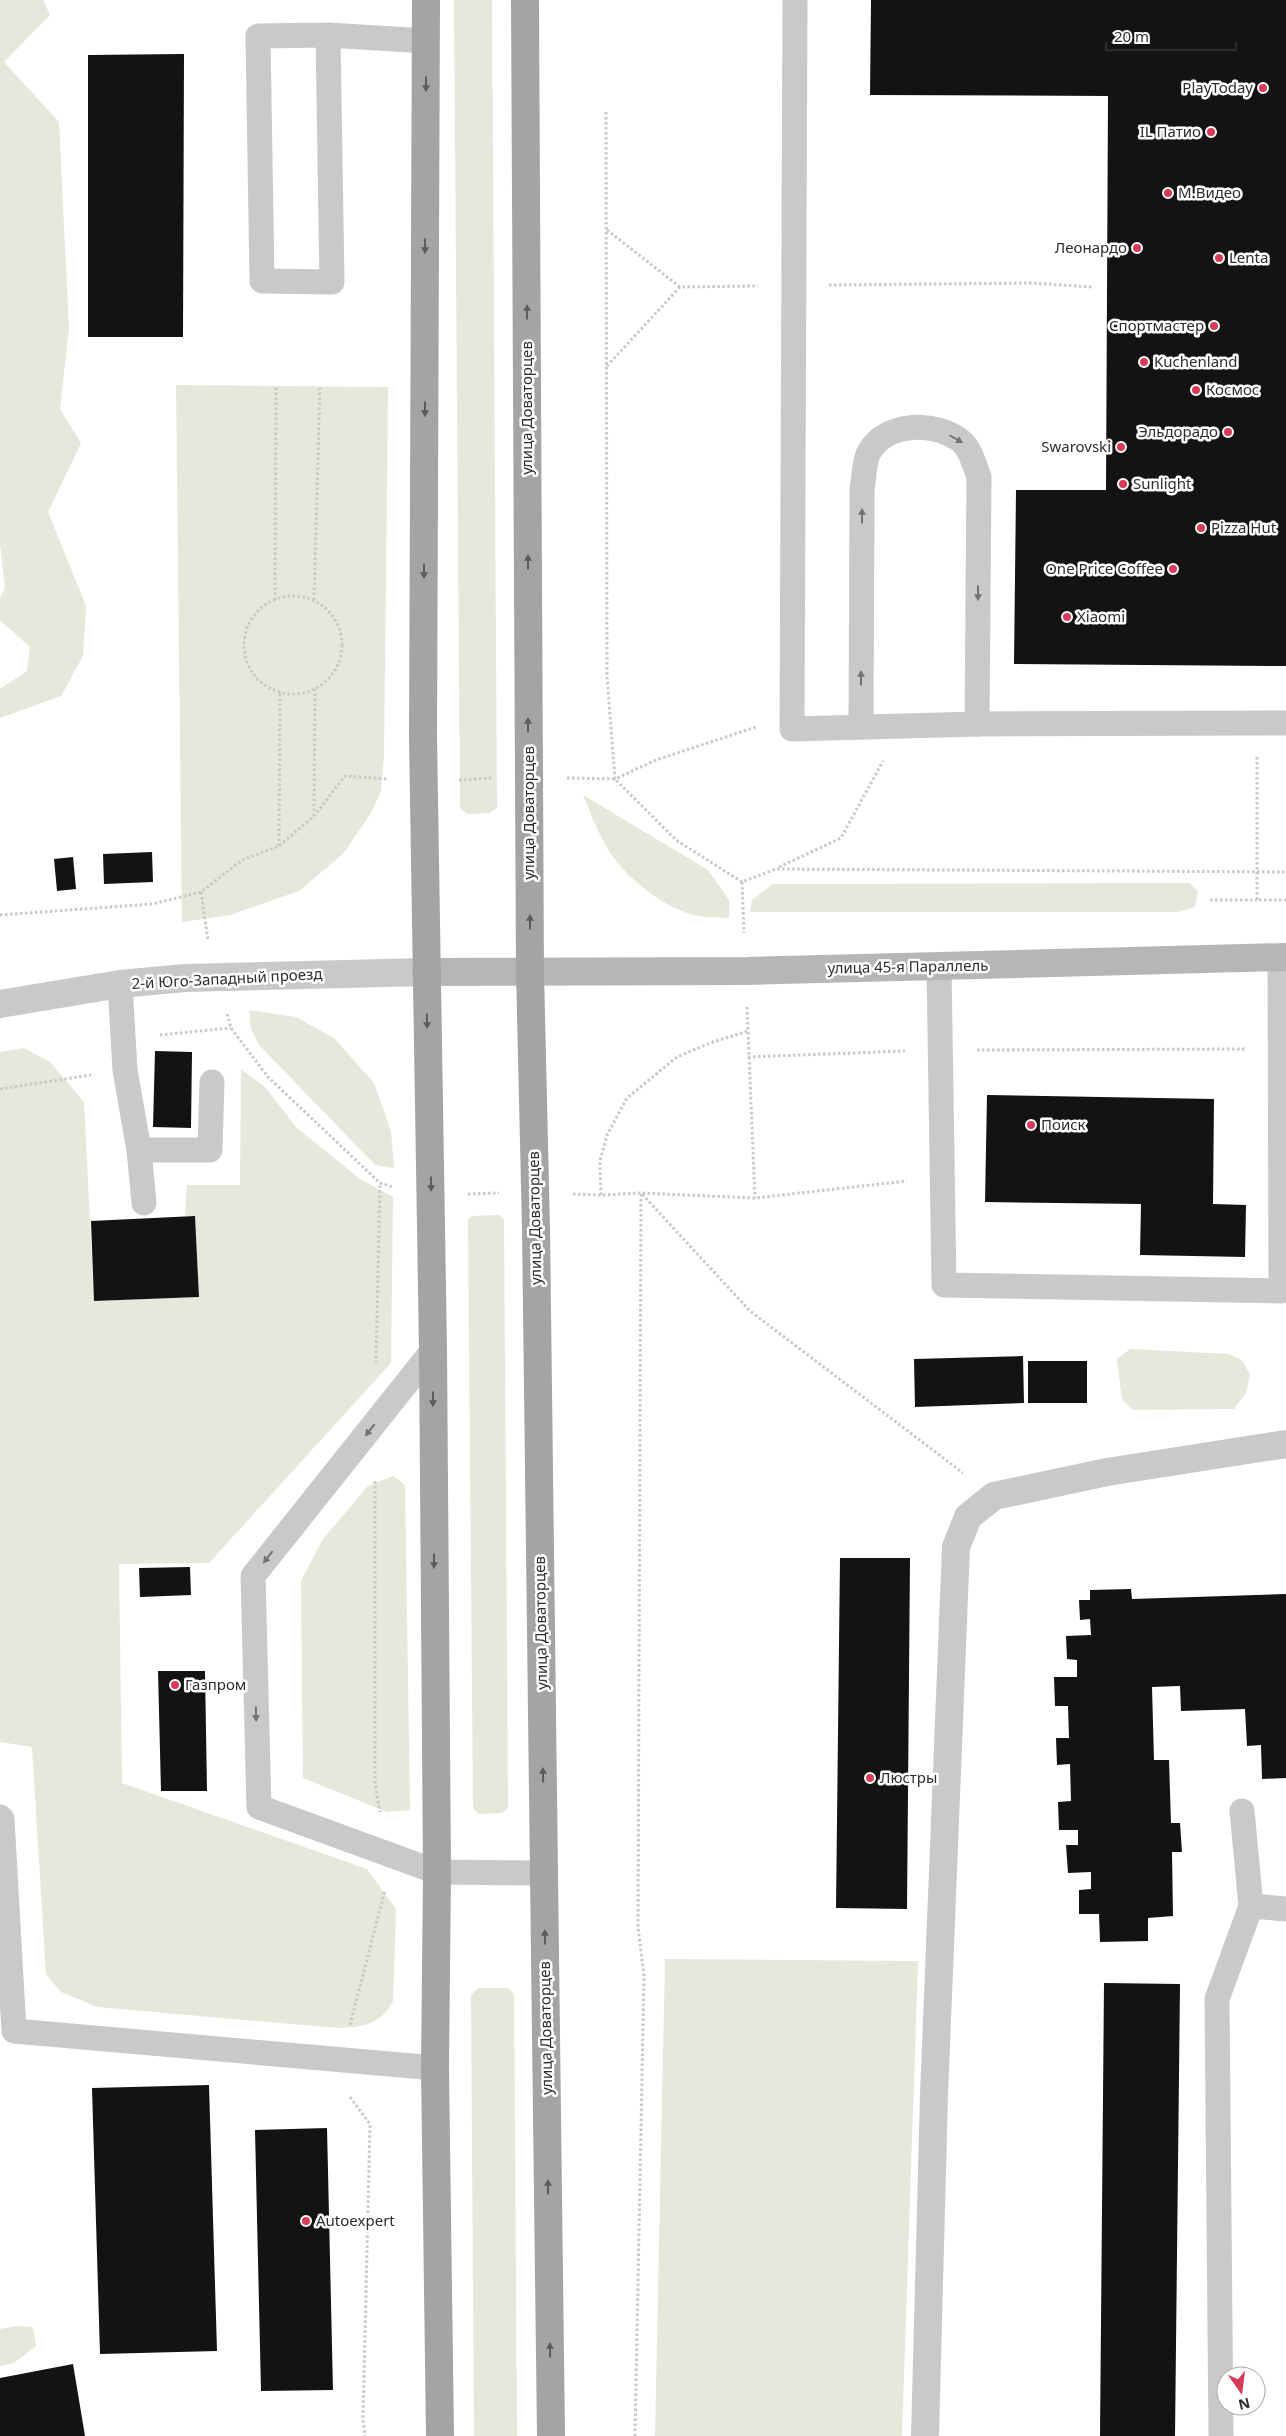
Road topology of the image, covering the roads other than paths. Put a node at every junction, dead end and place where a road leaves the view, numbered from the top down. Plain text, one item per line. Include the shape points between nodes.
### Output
1 (426, 0) edge
2 (525, 0) edge
3 (795, 0) edge
4 (328, 35) junction
5 (426, 42) junction
6 (1286, 723) edge
7 (977, 724) junction
8 (861, 727) junction
9 (1283, 957) edge
10 (939, 966) junction
11 (530, 971) junction
12 (426, 972) junction
13 (120, 984) junction
14 (0, 1004) edge
15 (212, 1082) dead end
16 (139, 1150) junction
17 (144, 1203) dead end
18 (433, 1350) junction
19 (1286, 1444) edge
20 (1242, 1811) dead end
21 (0, 1817) edge
22 (437, 1872) junction
23 (544, 1873) junction
24 (1251, 1906) junction
25 (1286, 1909) edge
26 (435, 2068) junction
27 (440, 2436) edge
28 (551, 2436) edge
29 (925, 2436) edge
30 (1221, 2436) edge

1 - 5 main road
11 -> 2 main road, улица Доваторцев
3 - 8 lane via 792,728
4 - 4 lane via 258,36 262,281 332,282
4 - 5 lane
5 -> 12 main road
6 - 7 lane
7 - 8 lane
8 -> 7 lane via 862,490 869,452 884,435 905,428 941,430 964,443 979,477
9 - 10 main road, улица 45-я Параллель
9 - 10 lane via 1281,1291 944,1285
10 - 11 main road, улица 45-я Параллель via 746,971
11 - 12 main road, улица 45-я Параллель
23 -> 11 main road, улица Доваторцев
12 - 13 street, 2-й Юго-Западный проезд via 214,976
12 -> 18 main road
13 - 14 street, 2-й Юго-Западный проезд
13 - 16 lane via 126,1070
15 - 16 lane via 210,1150
16 - 17 lane
18 -> 22 main road
18 -> 22 lane via 253,1576 259,1807
19 - 29 street via 1107,1472 994,1496 968,1517 956,1547 934,2095
20 - 24 lane
21 - 26 lane via 14,2030
22 - 23 lane
22 - 26 main road
28 -> 23 main road, улица Доваторцев
24 - 25 lane
24 - 30 lane via 1217,1999
26 - 27 main road

